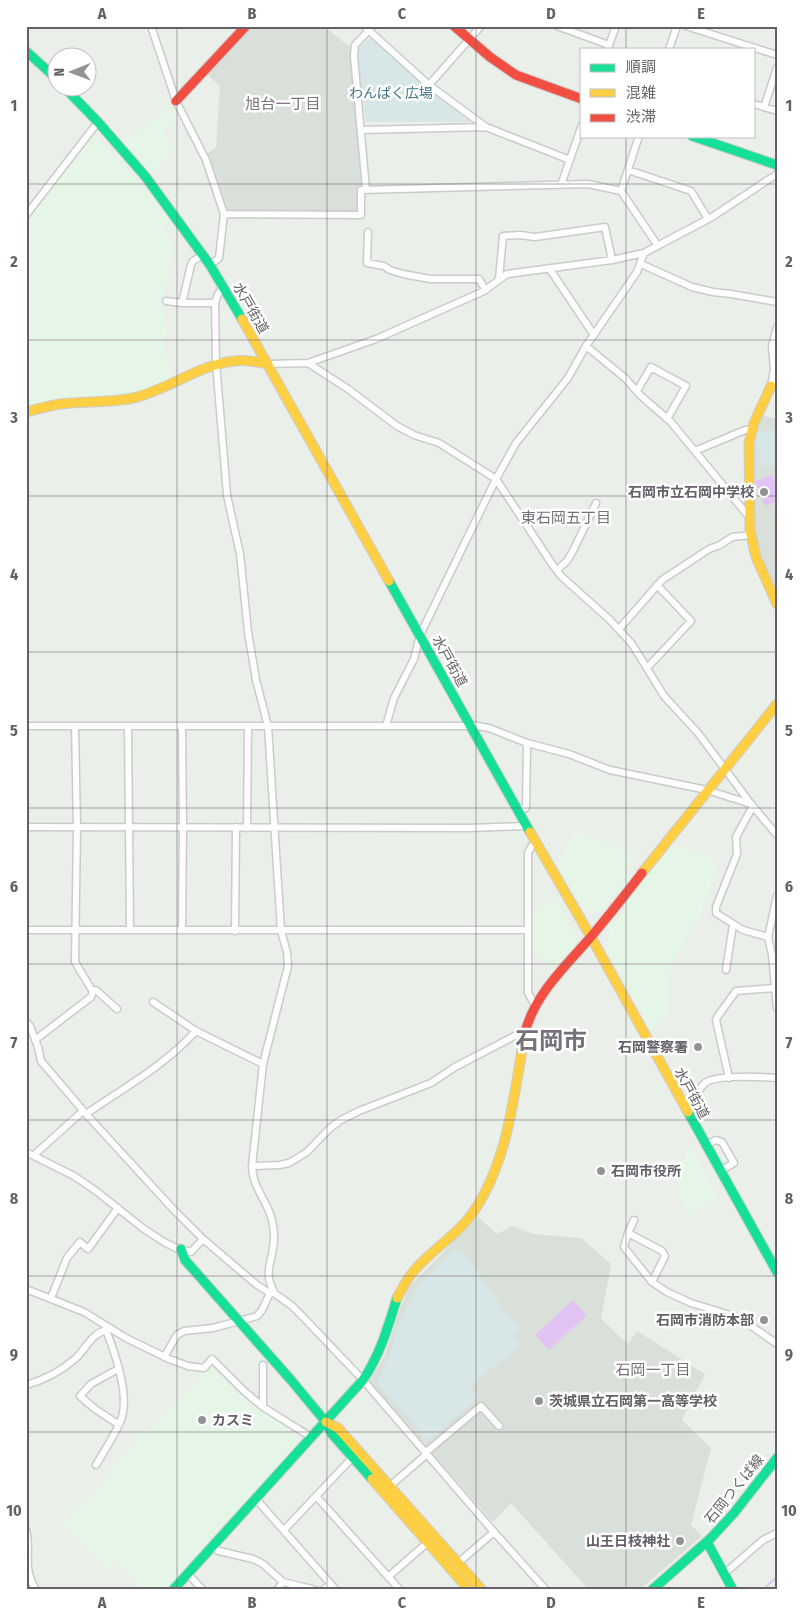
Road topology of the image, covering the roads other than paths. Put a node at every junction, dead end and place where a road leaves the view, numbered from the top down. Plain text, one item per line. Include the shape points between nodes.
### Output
1 (151, 26) edge
2 (246, 26) edge
3 (454, 26) edge
4 (481, 26) edge
5 (556, 26) edge
6 (616, 26) edge
7 (677, 26) edge
8 (686, 26) edge
9 (369, 28) edge
10 (468, 40) junction
11 (608, 47) edge
12 (669, 48) edge
13 (753, 48) edge
14 (756, 49) edge
15 (26, 51) edge
16 (777, 56) edge
17 (777, 68) edge
18 (48, 71) edge
19 (429, 85) junction
20 (75, 98) edge
21 (580, 98) edge
22 (176, 101) junction
23 (756, 105) edge
24 (764, 107) junction
25 (777, 111) edge
26 (98, 122) junction
27 (486, 128) junction
28 (361, 130) junction
29 (580, 131) edge
30 (638, 138) edge
31 (698, 138) edge
32 (570, 160) junction
33 (777, 165) edge
34 (628, 170) junction
35 (777, 174) edge
36 (561, 185) junction
37 (366, 189) junction
38 (621, 191) junction
39 (224, 214) junction
40 (26, 215) edge
41 (708, 219) junction
42 (368, 232) dead end
43 (658, 246) junction
44 (644, 253) junction
45 (203, 255) junction
46 (612, 260) junction
47 (641, 264) junction
48 (210, 265) junction
49 (549, 268) junction
50 (499, 279) junction
51 (224, 288) junction
52 (486, 289) junction
53 (166, 301) dead end
54 (777, 302) edge
55 (182, 303) junction
56 (215, 303) junction
57 (777, 327) edge
58 (594, 335) junction
59 (586, 346) junction
60 (216, 363) junction
61 (308, 363) junction
62 (775, 363) edge
63 (268, 364) junction
64 (770, 386) joint
65 (637, 391) junction
66 (26, 412) edge
67 (668, 419) junction
68 (752, 429) junction
69 (694, 451) junction
70 (496, 479) junction
71 (596, 503) dead end
72 (750, 518) junction
73 (750, 535) junction
74 (557, 570) junction
75 (657, 585) junction
76 (777, 604) edge
77 (619, 629) junction
78 (420, 635) junction
79 (647, 668) junction
80 (777, 704) edge
81 (26, 726) edge
82 (75, 726) junction
83 (128, 726) junction
84 (182, 726) junction
85 (248, 726) junction
86 (268, 726) junction
87 (386, 726) junction
88 (470, 726) junction
89 (527, 743) junction
90 (724, 769) junction
91 (707, 790) junction
92 (752, 805) junction
93 (518, 811) junction
94 (130, 826) junction
95 (183, 826) junction
96 (526, 826) junction
97 (26, 827) edge
98 (77, 827) junction
99 (236, 828) junction
100 (247, 828) junction
101 (274, 828) junction
102 (777, 835) edge
103 (536, 842) junction
104 (777, 896) edge
105 (733, 925) junction
106 (26, 930) edge
107 (74, 930) junction
108 (130, 930) junction
109 (182, 930) junction
110 (528, 930) junction
111 (235, 931) junction
112 (281, 931) junction
113 (591, 937) junction
114 (768, 937) junction
115 (726, 970) dead end
116 (775, 988) junction
117 (93, 992) junction
118 (153, 1002) dead end
119 (536, 1007) junction
120 (777, 1008) edge
121 (117, 1009) dead end
122 (26, 1022) edge
123 (526, 1030) junction
124 (196, 1031) junction
125 (35, 1040) junction
126 (264, 1064) junction
127 (729, 1078) junction
128 (777, 1078) edge
129 (685, 1107) junction
130 (84, 1112) junction
131 (706, 1145) junction
132 (26, 1152) edge
133 (34, 1155) junction
134 (252, 1166) junction
135 (720, 1171) junction
136 (118, 1208) junction
137 (634, 1220) dead end
138 (628, 1233) junction
139 (203, 1239) junction
140 (181, 1249) junction
141 (777, 1272) edge
142 (652, 1282) junction
143 (26, 1289) edge
144 (272, 1293) junction
145 (51, 1298) junction
146 (238, 1321) junction
147 (107, 1329) junction
148 (777, 1344) edge
149 (164, 1357) junction
150 (263, 1365) dead end
151 (118, 1369) junction
152 (363, 1380) junction
153 (26, 1385) edge
154 (263, 1407) junction
155 (325, 1422) junction
156 (118, 1424) junction
157 (499, 1426) dead end
158 (311, 1437) junction
159 (426, 1454) junction
160 (353, 1457) junction
161 (777, 1458) edge
162 (96, 1465) dead end
163 (390, 1486) junction
164 (316, 1496) junction
165 (256, 1499) junction
166 (26, 1530) edge
167 (284, 1530) junction
168 (494, 1532) junction
169 (777, 1533) edge
170 (707, 1542) junction
171 (427, 1543) junction
172 (211, 1547) junction
173 (458, 1563) junction
174 (187, 1573) junction
175 (724, 1574) junction
176 (388, 1577) junction
177 (283, 1582) junction
178 (331, 1584) junction
179 (36, 1590) edge
180 (173, 1590) edge
181 (203, 1590) edge
182 (277, 1590) edge
183 (316, 1590) edge
184 (323, 1590) edge
185 (336, 1590) edge
186 (400, 1590) edge
187 (469, 1590) edge
188 (482, 1590) edge
189 (546, 1590) edge
190 (652, 1590) edge
191 (733, 1590) edge

1 - 22 street
2 - 22 main road
3 - 10 main road
4 - 10 street
5 - 11 street
6 - 11 street
7 - 12 street
8 - 13 street
9 - 19 street
9 - 28 street via 355,45 354,56
10 - 19 street
10 - 21 main road via 516,75
14 - 16 street
15 - 18 main road
17 - 24 street
19 - 27 street
20 - 26 main road, 水戸街道
22 - 39 street via 206,160
23 - 24 street
24 - 25 street
26 - 40 street
26 - 45 main road, 水戸街道 via 145,176
27 - 28 street
27 - 32 street
28 - 37 street
29 - 32 street
30 - 34 street
31 - 33 main road
32 - 36 street
34 - 38 street
34 - 41 street via 691,191
35 - 41 street
36 - 37 street
36 - 38 street via 588,184
37 - 39 street via 361,190 361,214
38 - 43 street
39 - 48 street via 219,258
41 - 43 street
42 - 52 street via 367,263 430,279 479,279
43 - 44 street
44 - 46 street
44 - 47 street
45 - 48 main road, 水戸街道
45 - 55 street via 191,265
46 - 49 street
46 - 50 street via 605,227 535,238 503,236
47 - 54 street via 692,287
47 - 58 street
48 - 51 main road, 水戸街道
49 - 50 street via 507,274
49 - 58 street
50 - 52 street
51 - 56 street
51 - 63 main road, 水戸街道
52 - 61 street via 376,338
53 - 55 street
55 - 56 street
56 - 60 street
57 - 62 street via 772,346
58 - 59 street
59 - 65 street
59 - 70 street via 568,378 516,443
60 - 63 main road via 259,361
60 - 66 main road via 164,388 134,398 104,403 60,404
60 - 86 street via 227,495 240,554 256,680
61 - 63 street
61 - 70 street via 397,426 439,443
62 - 64 street
63 - 78 main road, 水戸街道
64 - 68 main road
65 - 67 street
65 - 67 street via 651,367 686,386
67 - 69 street
68 - 69 street
68 - 72 main road
69 - 72 street
70 - 74 street
70 - 78 street
71 - 74 street via 567,562
72 - 73 main road
73 - 75 street via 732,537 709,549
73 - 76 main road
74 - 77 street
75 - 77 street
75 - 79 street via 691,621
77 - 79 street via 638,650
78 - 87 street via 414,659 394,698
78 - 88 main road, 水戸街道
79 - 90 street via 664,696 698,733
80 - 90 main road
81 - 82 street
82 - 83 street
82 - 98 street
83 - 84 street
83 - 94 street
84 - 85 street
84 - 95 street
85 - 86 street
85 - 100 street
86 - 87 street
86 - 101 street
87 - 88 street
88 - 89 street via 489,728
88 - 93 main road, 水戸街道
89 - 91 street via 569,754 610,770
89 - 93 street via 526,808
90 - 91 main road
90 - 92 street
91 - 92 street
91 - 113 main road
92 - 102 street
92 - 105 street via 736,837 738,854 716,907 716,913
93 - 96 main road, 水戸街道
94 - 95 street
94 - 98 street
94 - 108 street
95 - 99 street
95 - 109 street
96 - 101 street
96 - 103 main road, 水戸街道
97 - 98 street
98 - 107 street
99 - 100 street
99 - 111 street
100 - 101 street
101 - 112 street
103 - 110 street via 528,854
103 - 113 main road, 水戸街道
104 - 114 street
105 - 114 street
105 - 115 street
106 - 107 street
107 - 108 street
107 - 117 street via 75,962
108 - 109 street
109 - 111 street
110 - 112 street
110 - 119 street via 528,992
111 - 112 street
112 - 126 street via 288,966
113 - 119 main road via 552,981
113 - 129 main road, 水戸街道
114 - 116 street
116 - 120 street
116 - 127 street via 736,990 718,1016 716,1020
117 - 121 street via 96,990
117 - 125 street via 91,997
118 - 124 street
119 - 123 main road
122 - 125 street
123 - 134 street via 431,1083 341,1120 307,1152 289,1163
123 - 152 main road via 505,1141 488,1186 462,1225 412,1273 397,1298 383,1343
124 - 126 street
124 - 130 street via 165,1059
125 - 130 street via 41,1061
126 - 134 street
127 - 128 street
127 - 129 street via 706,1082
129 - 131 main road, 水戸街道
130 - 133 street
130 - 139 street
131 - 135 main road, 水戸街道
131 - 135 street via 716,1140 722,1142 734,1163
132 - 133 street
133 - 136 street via 74,1176
134 - 144 street via 254,1183 272,1219 274,1246 269,1270
135 - 141 main road, 水戸街道
136 - 140 street via 158,1238
136 - 145 street via 88,1249 80,1242 67,1258
137 - 138 street
138 - 142 street via 624,1247
138 - 142 street via 662,1250 665,1256
139 - 140 street via 190,1252
139 - 144 street via 247,1277
140 - 146 main road via 186,1260
142 - 148 street via 691,1302 740,1318
143 - 145 street
144 - 146 street via 257,1316
144 - 152 street via 292,1306
145 - 147 street via 84,1312
146 - 149 street via 184,1331 177,1335
146 - 155 main road
147 - 149 street
147 - 151 street
147 - 153 street via 94,1336 64,1367
149 - 154 street via 204,1368 212,1359
150 - 154 street
151 - 156 street via 125,1400
151 - 156 street via 91,1384 80,1396
152 - 155 main road
152 - 159 street
154 - 158 street
155 - 158 main road
155 - 160 main road
155 - 163 main road via 338,1428
156 - 162 street
157 - 159 street via 481,1406
158 - 165 main road
159 - 163 street
159 - 168 street
160 - 164 street
160 - 171 main road
161 - 170 main road, 石岡つくば線
163 - 173 main road
164 - 167 street
164 - 176 street
165 - 167 street
165 - 172 main road
166 - 179 street via 27,1566
167 - 178 street
168 - 173 street
168 - 189 street
169 - 175 street via 763,1540
170 - 175 main road, 石岡つくば線
170 - 190 main road
171 - 176 street
171 - 187 main road
172 - 174 main road
172 - 177 street via 254,1558
173 - 188 main road
174 - 180 main road
174 - 181 street
175 - 191 main road, 石岡つくば線
176 - 186 street
177 - 182 street
177 - 183 street
178 - 184 street
178 - 185 street

